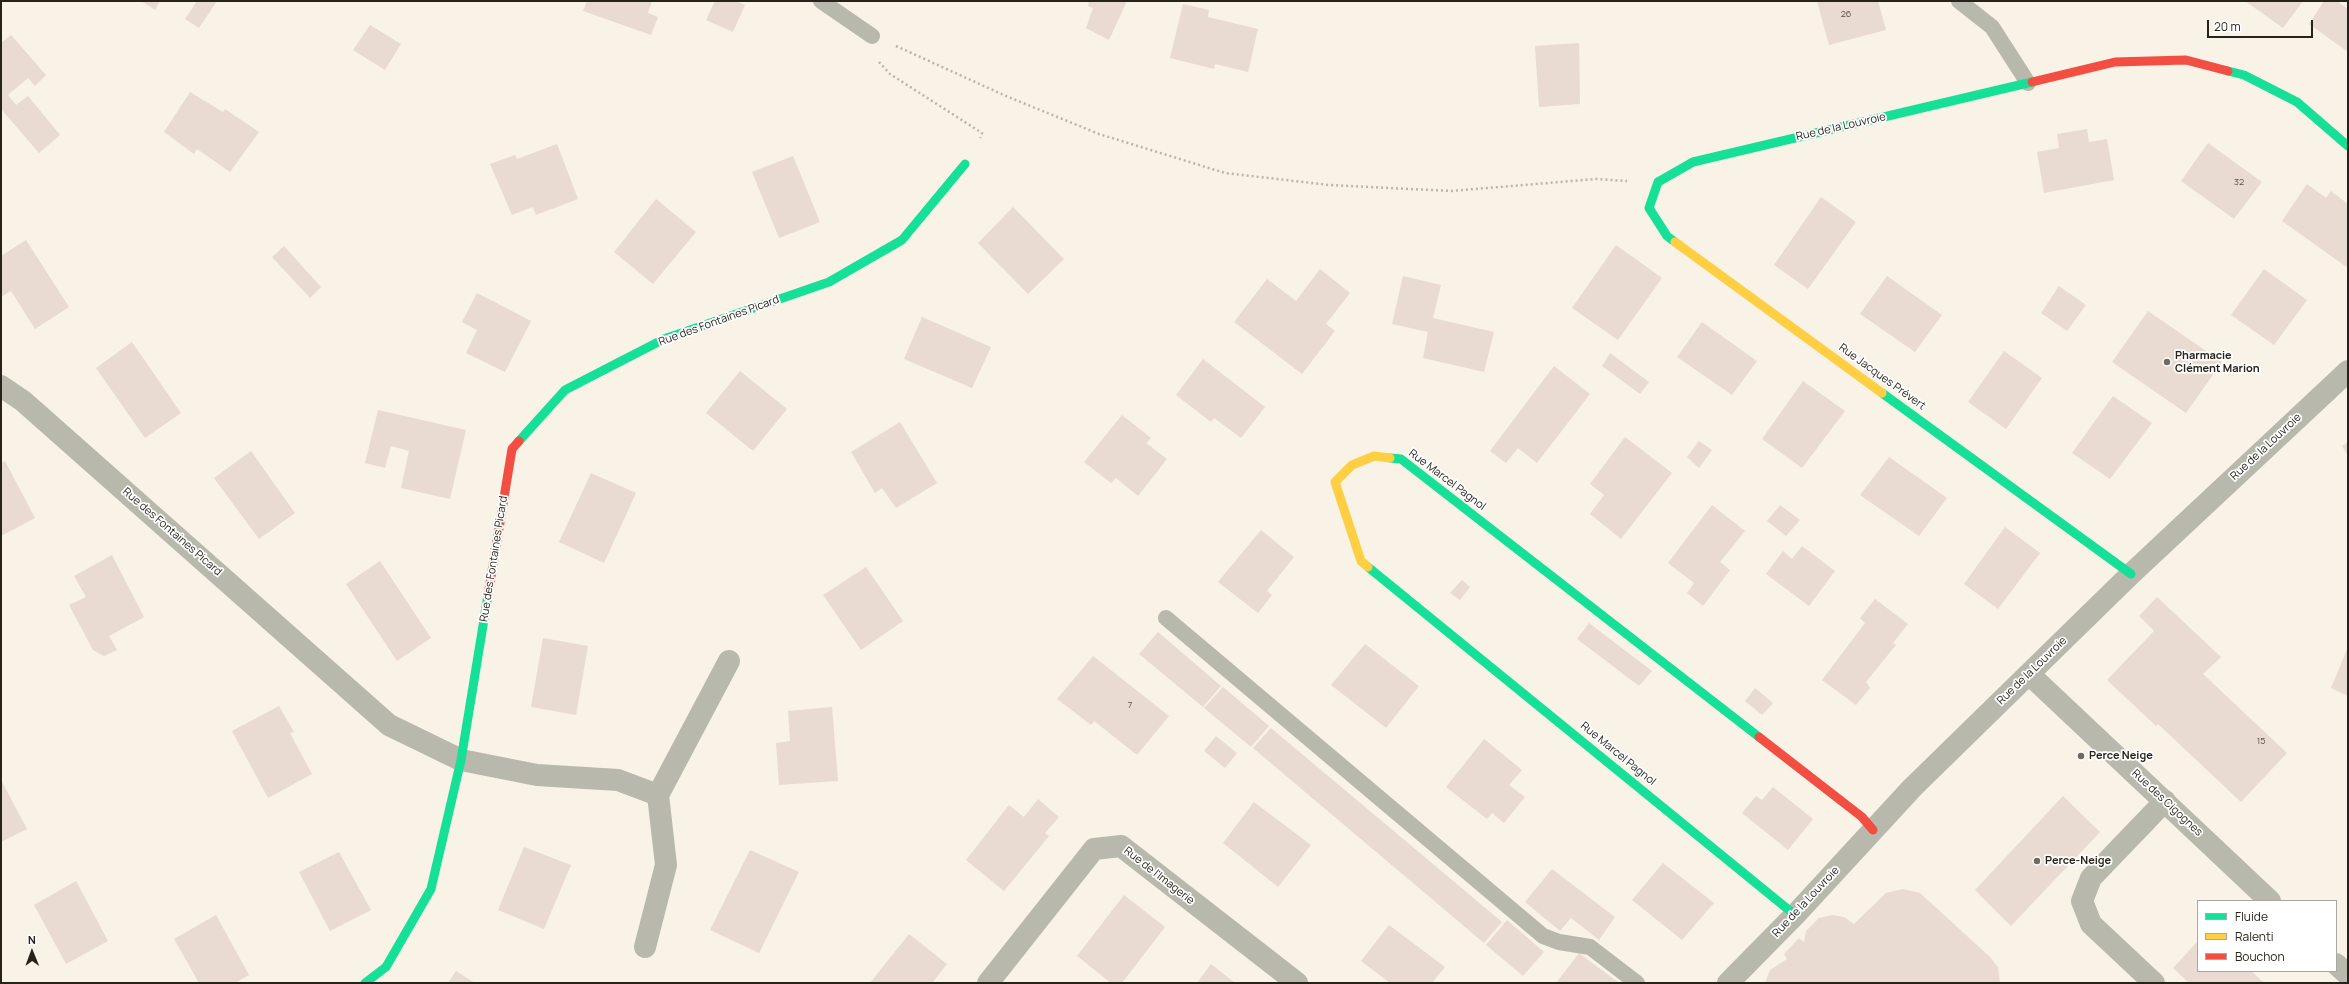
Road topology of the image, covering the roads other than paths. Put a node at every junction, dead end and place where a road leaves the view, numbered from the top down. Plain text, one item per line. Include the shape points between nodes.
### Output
1 (821, 1) edge
2 (1959, 1) edge
3 (876, 38) road end
4 (2028, 83) junction
5 (2348, 146) edge
6 (964, 164) road end
7 (1658, 182) joint
8 (2348, 371) edge
9 (1, 386) edge
10 (2131, 574) junction
11 (1166, 618) dead end
12 (730, 662) dead end
13 (2029, 674) junction
14 (461, 760) junction
15 (658, 795) junction
16 (2165, 801) junction
17 (1873, 830) junction
18 (2269, 900) edge
19 (1795, 915) junction
20 (645, 947) dead end
21 (2337, 965) edge
22 (2348, 975) edge
23 (365, 983) edge
24 (988, 983) edge
25 (1297, 983) edge
26 (1637, 983) edge
27 (1728, 983) edge
28 (2154, 983) edge

1 - 3 lane
2 - 4 lane via 1992,27
4 - 5 street, Rue de la Louvroie via 2115,62 2186,60 2244,75 2297,102
4 - 7 street, Rue de la Louvroie via 1693,162
6 - 14 street, Rue des Fontaines Picard via 902,240 829,282 664,339 565,390 512,449
7 - 10 street, Rue Jacques Prévert via 1649,208 1667,236
8 - 10 street, Rue de la Louvroie
9 - 14 street, Rue des Fontaines Picard via 23,401 390,725
10 - 13 street, Rue de la Louvroie
11 - 26 lane via 1543,936 1559,942 1590,947
12 - 15 street
13 - 16 street, Rue des Cigognes
13 - 17 street, Rue de la Louvroie via 1917,783
14 - 15 street, Rue des Fontaines Picard via 537,775 618,780
14 - 23 street, Rue des Fontaines Picard via 431,889 386,967
15 - 20 street via 666,866
16 - 18 street, Rue des Cigognes
16 - 28 street via 2091,878 2082,902 2091,924
17 - 19 street, Rue de la Louvroie
17 - 19 street, Rue Marcel Pagnol via 1862,817 1401,459 1374,456 1352,465 1335,482 1362,561
19 - 27 street, Rue de la Louvroie
21 - 22 street
24 - 25 street, Rue de l'Imagerie via 1094,849 1121,846

